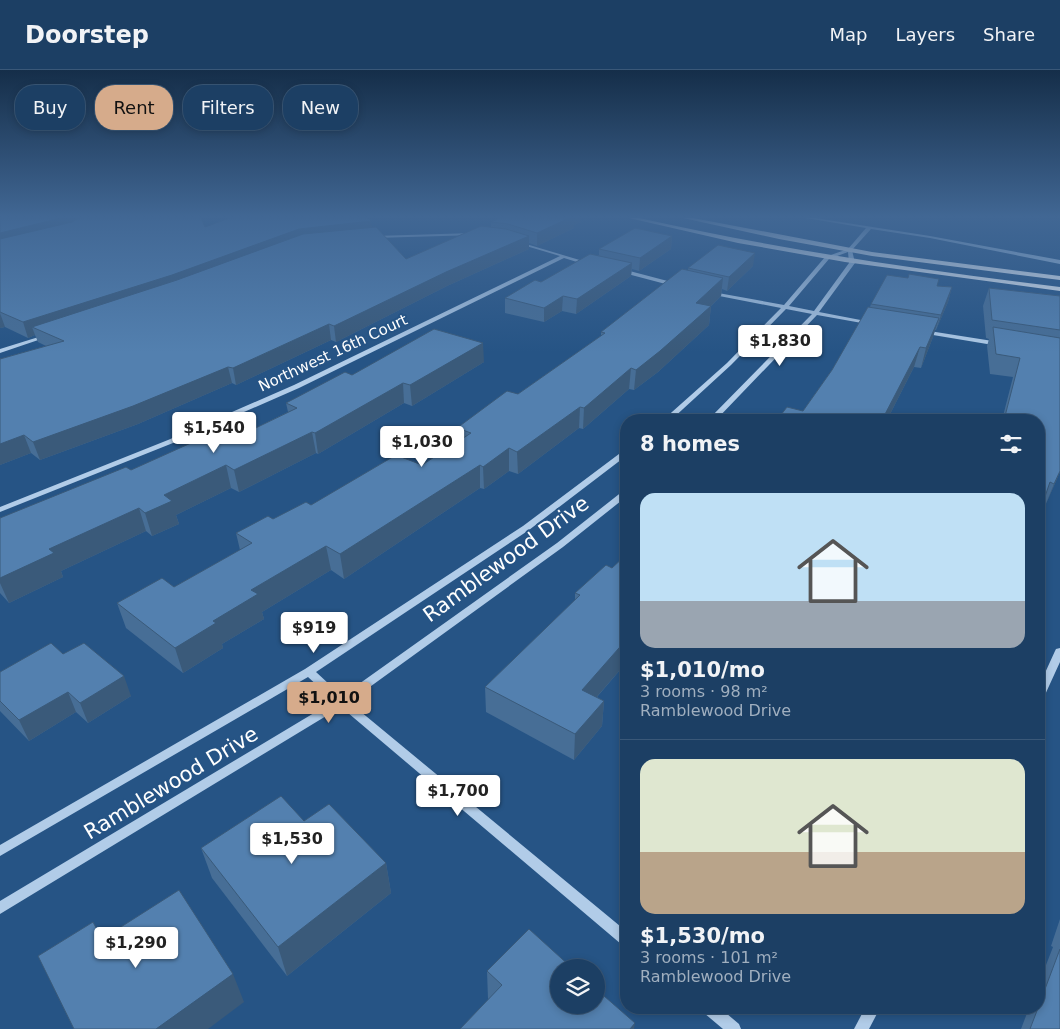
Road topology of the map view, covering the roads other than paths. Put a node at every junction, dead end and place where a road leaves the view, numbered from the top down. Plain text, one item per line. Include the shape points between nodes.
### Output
1 (550, 263) edge
2 (586, 263) edge
3 (823, 263) edge
4 (852, 263) joint
5 (938, 263) edge
6 (599, 266) edge
7 (617, 270) edge
8 (1060, 278) edge
9 (682, 286) edge
10 (1060, 289) edge
11 (699, 290) edge
12 (784, 308) junction
13 (815, 314) junction
14 (875, 324) edge
15 (912, 330) edge
16 (54, 334) edge
17 (1004, 345) edge
18 (0, 351) edge
19 (674, 414) edge
20 (718, 414) edge
21 (620, 458) edge
22 (620, 498) edge
23 (0, 510) edge
24 (1060, 651) edge
25 (309, 672) junction
26 (1045, 684) edge
27 (341, 702) junction
28 (0, 851) edge
29 (0, 908) edge
30 (620, 934) edge
31 (716, 1014) edge
32 (870, 1014) edge
33 (734, 1029) edge
34 (861, 1029) edge

1 - 23 street, Northwest 16th Court via 329,371 180,438
2 - 6 street
3 - 12 street
4 - 10 main road
4 - 13 street
5 - 8 main road
7 - 9 street
11 - 12 street
12 - 13 street
12 - 19 street
13 - 14 street
13 - 20 street
15 - 17 street
16 - 18 street
21 - 25 street, Ramblewood Drive via 526,528
22 - 27 street, Ramblewood Drive via 560,545
24 - 26 street
25 - 27 street
25 - 28 street, Ramblewood Drive
27 - 29 street, Ramblewood Drive
27 - 30 street
31 - 33 street
32 - 34 street

